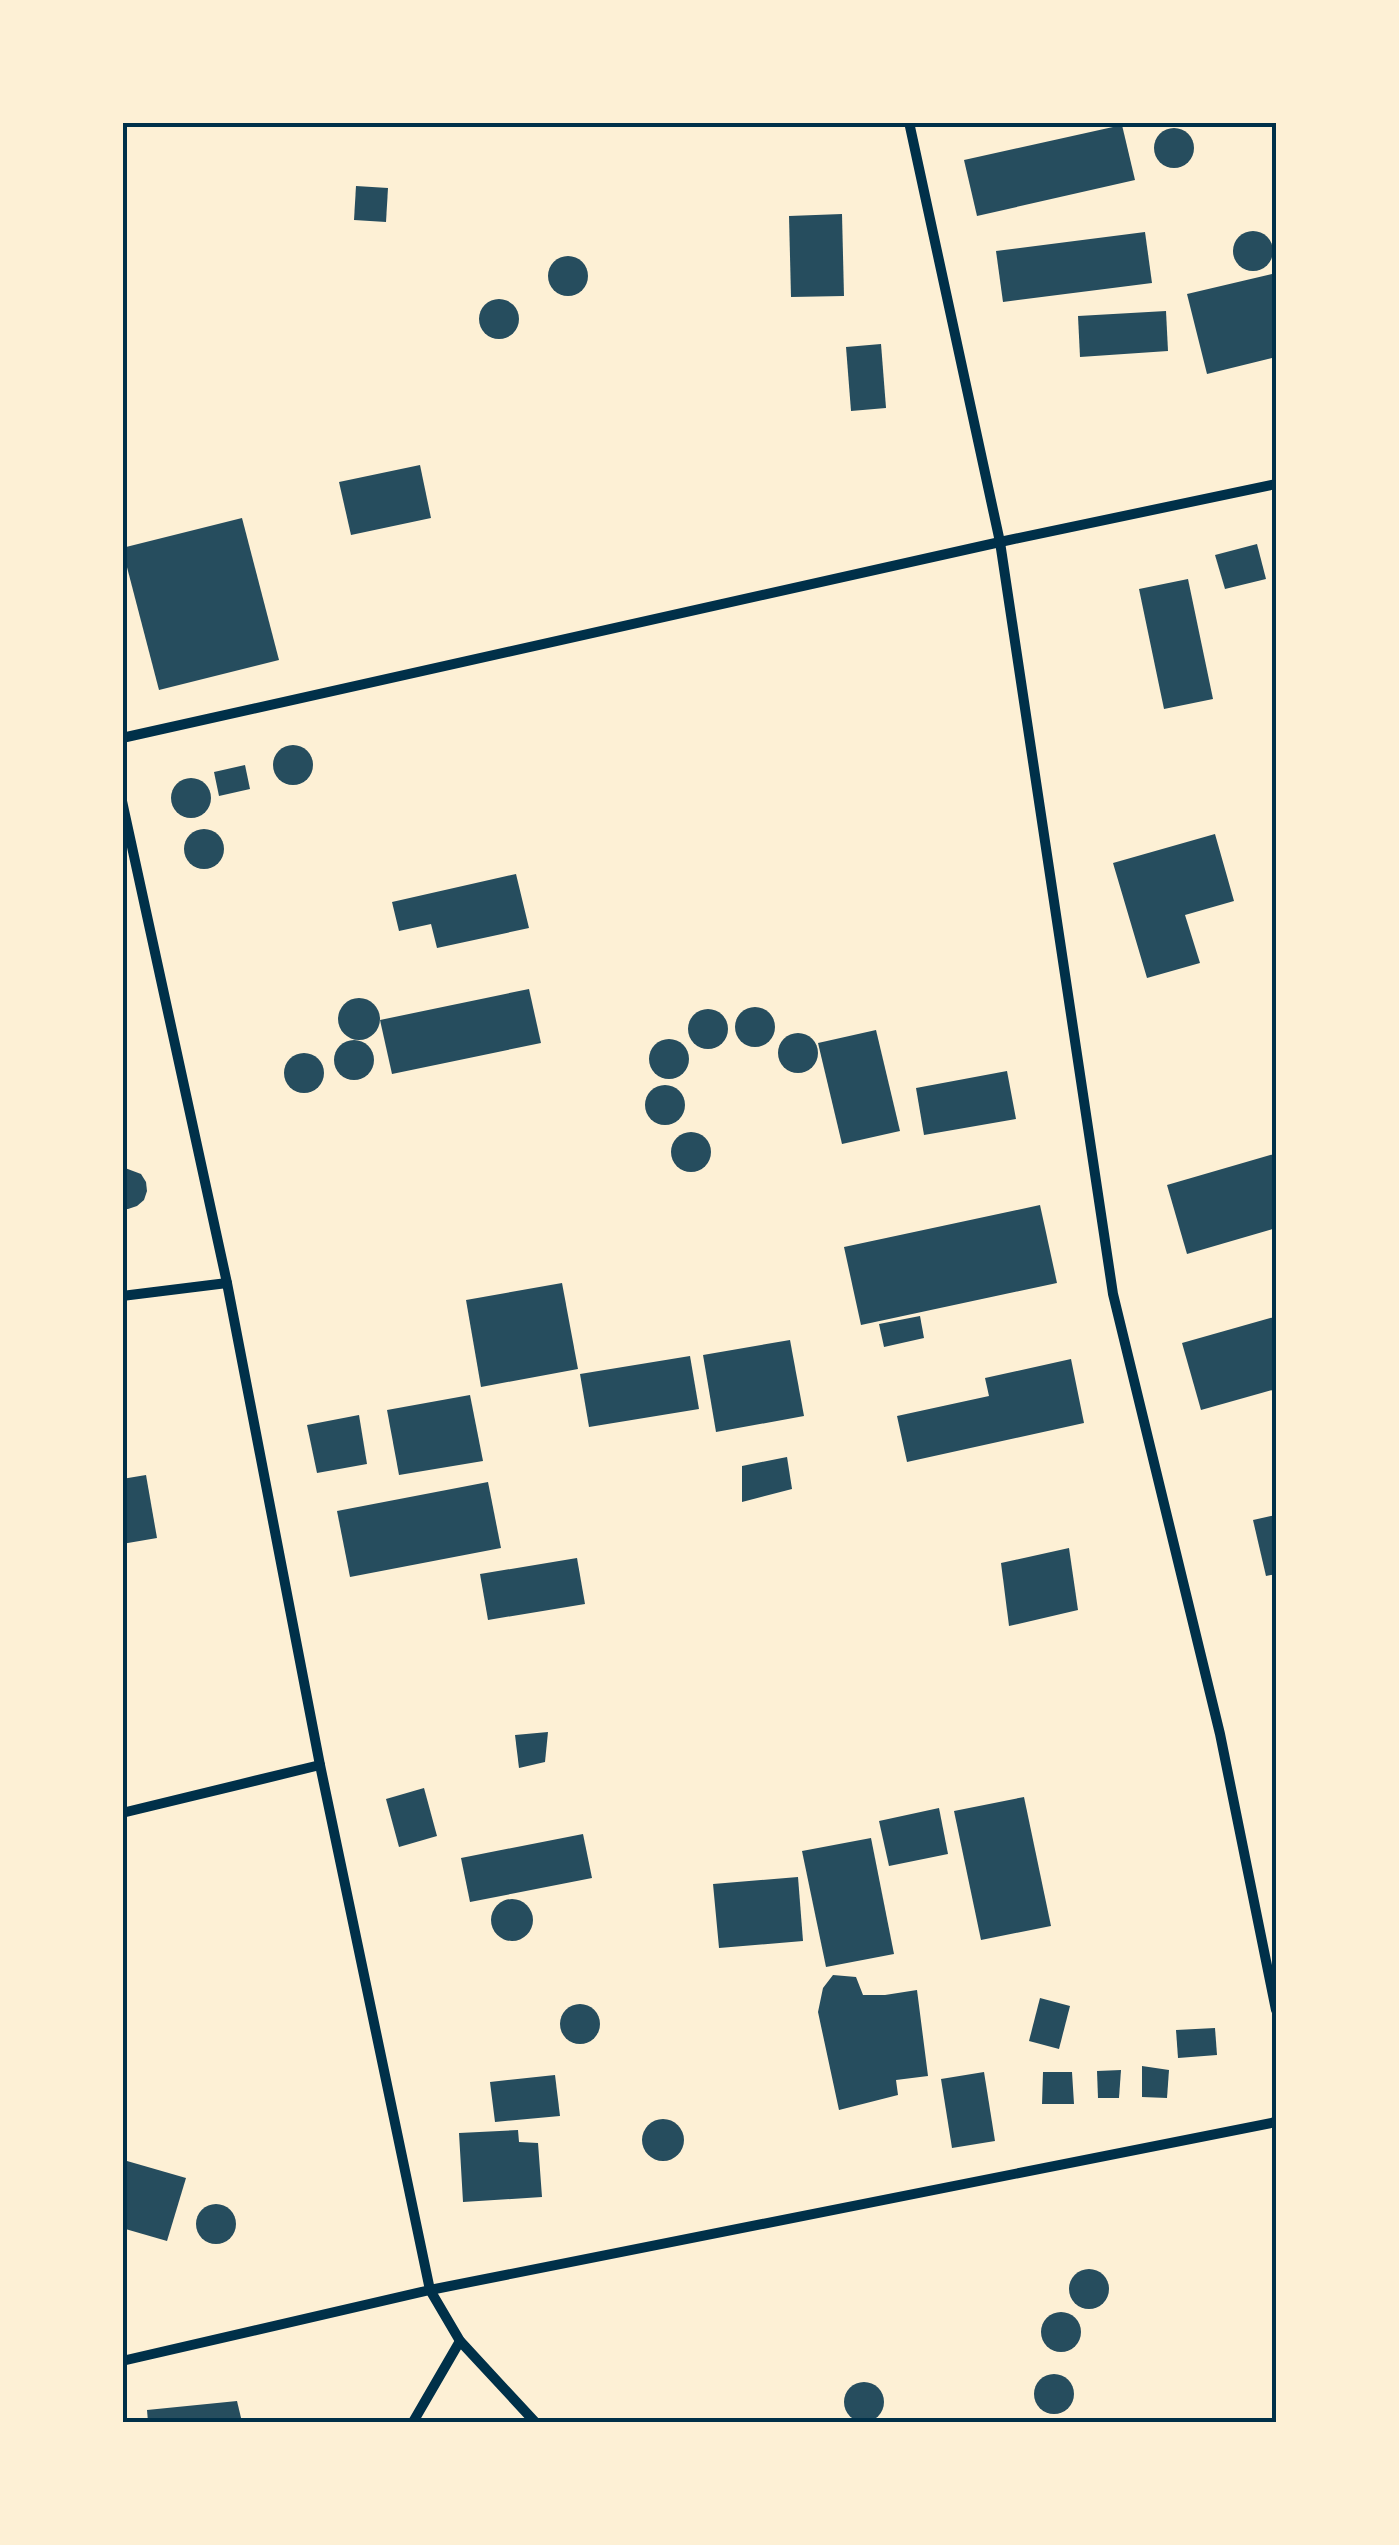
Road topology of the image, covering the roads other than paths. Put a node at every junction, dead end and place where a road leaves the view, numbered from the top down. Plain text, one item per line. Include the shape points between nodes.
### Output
1 (909, 122) edge
2 (1276, 484) edge
3 (1000, 542) junction
4 (122, 738) edge
5 (122, 801) edge
6 (227, 1284) junction
7 (122, 1296) edge
8 (320, 1765) junction
9 (122, 1813) edge
10 (1276, 2010) edge
11 (1276, 2122) edge
12 (430, 2290) junction
13 (460, 2341) junction
14 (122, 2360) edge
15 (413, 2422) edge
16 (535, 2422) edge

1 - 3 street
2 - 3 street
3 - 4 street
3 - 10 street via 1113,1294 1220,1734
5 - 6 street
6 - 7 street
6 - 8 street
8 - 9 street
8 - 12 street
11 - 12 street
12 - 13 street
12 - 14 street
13 - 15 street
13 - 16 street

